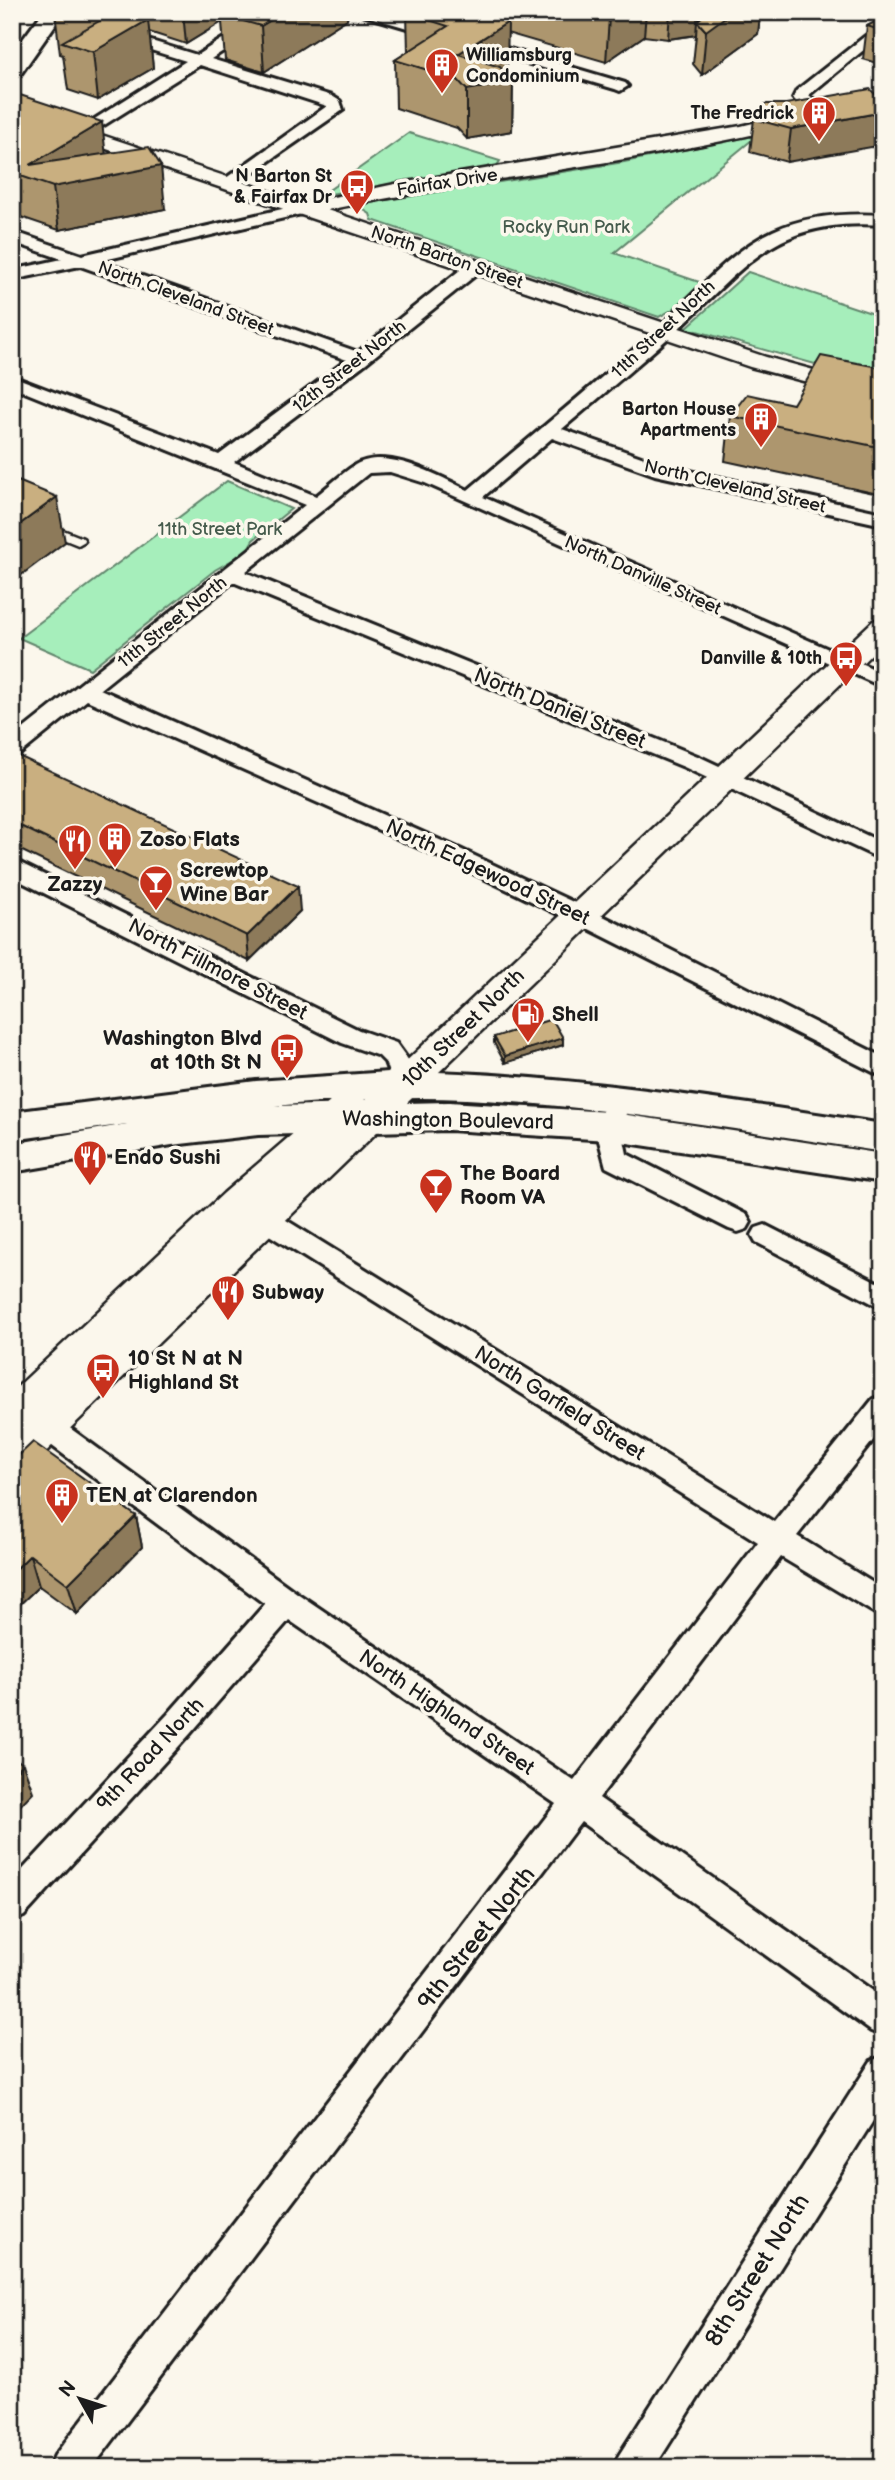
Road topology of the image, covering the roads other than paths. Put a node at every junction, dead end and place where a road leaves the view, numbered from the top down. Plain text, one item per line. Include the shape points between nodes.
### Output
1 (276, 12) edge
2 (368, 12) edge
3 (54, 15) edge
4 (883, 26) edge
5 (485, 30) edge
6 (104, 32) edge
7 (467, 41) junction
8 (196, 61) junction
9 (12, 69) edge
10 (620, 86) dead end
11 (841, 108) edge
12 (12, 111) edge
13 (821, 113) junction
14 (79, 134) junction
15 (227, 183) junction
16 (304, 209) junction
17 (883, 219) edge
18 (12, 236) edge
19 (78, 259) junction
20 (476, 266) junction
21 (12, 275) edge
22 (665, 331) junction
23 (359, 359) junction
24 (12, 381) edge
25 (883, 396) edge
26 (549, 431) junction
27 (220, 463) junction
28 (403, 469) joint
29 (470, 498) junction
30 (318, 504) junction
31 (883, 519) edge
32 (12, 521) edge
33 (78, 541) dead end
34 (232, 574) junction
35 (883, 601) edge
36 (883, 627) edge
37 (834, 660) junction
38 (883, 681) edge
39 (85, 691) junction
40 (12, 749) edge
41 (715, 773) junction
42 (883, 852) edge
43 (12, 867) edge
44 (570, 910) junction
45 (883, 1068) edge
46 (386, 1086) junction
47 (614, 1112) junction
48 (336, 1117) junction
49 (12, 1126) edge
50 (883, 1138) edge
51 (12, 1157) edge
52 (883, 1168) edge
53 (251, 1210) junction
54 (738, 1222) dead end
55 (765, 1235) dead end
56 (883, 1298) edge
57 (883, 1407) edge
58 (23, 1414) edge
59 (12, 1458) edge
60 (778, 1539) junction
61 (286, 1602) junction
62 (883, 1605) edge
63 (579, 1802) junction
64 (12, 1905) edge
65 (883, 2019) edge
66 (883, 2073) edge
67 (68, 2468) edge
68 (632, 2468) edge

1 - 8 street
2 - 7 street
3 - 9 main road
4 - 13 street via 802,93 801,98
5 - 7 street
6 - 8 street
7 - 10 street
8 - 14 street
8 - 15 street via 335,104 335,110
11 - 13 street, Fairfax Drive
12 - 14 street, North Barton Street
13 - 16 street, Fairfax Drive via 741,132
14 - 15 street, North Barton Street
15 - 16 street, North Barton Street
16 - 19 street, Fairfax Drive
16 - 20 street, North Barton Street
17 - 22 street, 11th Street North via 829,221 780,233 734,263
18 - 19 street, North Cleveland Street
19 - 21 street, Fairfax Drive
19 - 23 street, North Cleveland Street
20 - 22 street, North Barton Street
20 - 23 street, 12th Street North
22 - 25 street, North Barton Street
22 - 26 street, 11th Street North
23 - 27 street, 12th Street North
24 - 27 street
26 - 29 street, 11th Street North
26 - 31 street, North Cleveland Street via 662,471
27 - 30 street
28 - 29 street, North Danville Street
28 - 30 street, 11th Street North via 377,463 363,468
29 - 37 street, North Danville Street
30 - 34 street, 11th Street North
32 - 33 street via 28,520
34 - 39 street, 11th Street North
34 - 41 street, North Daniel Street
35 - 37 main road, 10th Street North
36 - 37 main road, 10th Street North
37 - 38 street, North Danville Street
37 - 41 main road, 10th Street North
39 - 40 street, 11th Street North
39 - 44 street, North Edgewood Street
41 - 42 street, North Daniel Street
41 - 44 main road, 10th Street North
43 - 46 street, North Fillmore Street via 351,1037 382,1045
44 - 45 street, North Edgewood Street
44 - 46 main road, 10th Street North
46 - 47 main road, Washington Boulevard via 449,1116
46 - 48 main road, Washington Boulevard
46 - 49 main road, Washington Boulevard via 207,1099
46 - 53 main road, 10th Street North
47 - 50 main road, Washington Boulevard
47 - 52 main road, Washington Boulevard
47 - 54 street via 615,1160
48 - 51 main road, Washington Boulevard via 218,1125
48 - 53 main road, 10th Street North
53 - 58 main road, 10th Street North
53 - 60 street, North Garfield Street
55 - 56 street
57 - 60 street, 9th Street North
58 - 59 main road, 10th Street North
58 - 61 street, North Highland Street
60 - 62 street, North Garfield Street
60 - 63 street, 9th Street North
61 - 63 street, North Highland Street
61 - 64 street, 9th Road North
63 - 65 street, North Highland Street
63 - 67 street, 9th Street North
66 - 68 street, 8th Street North

